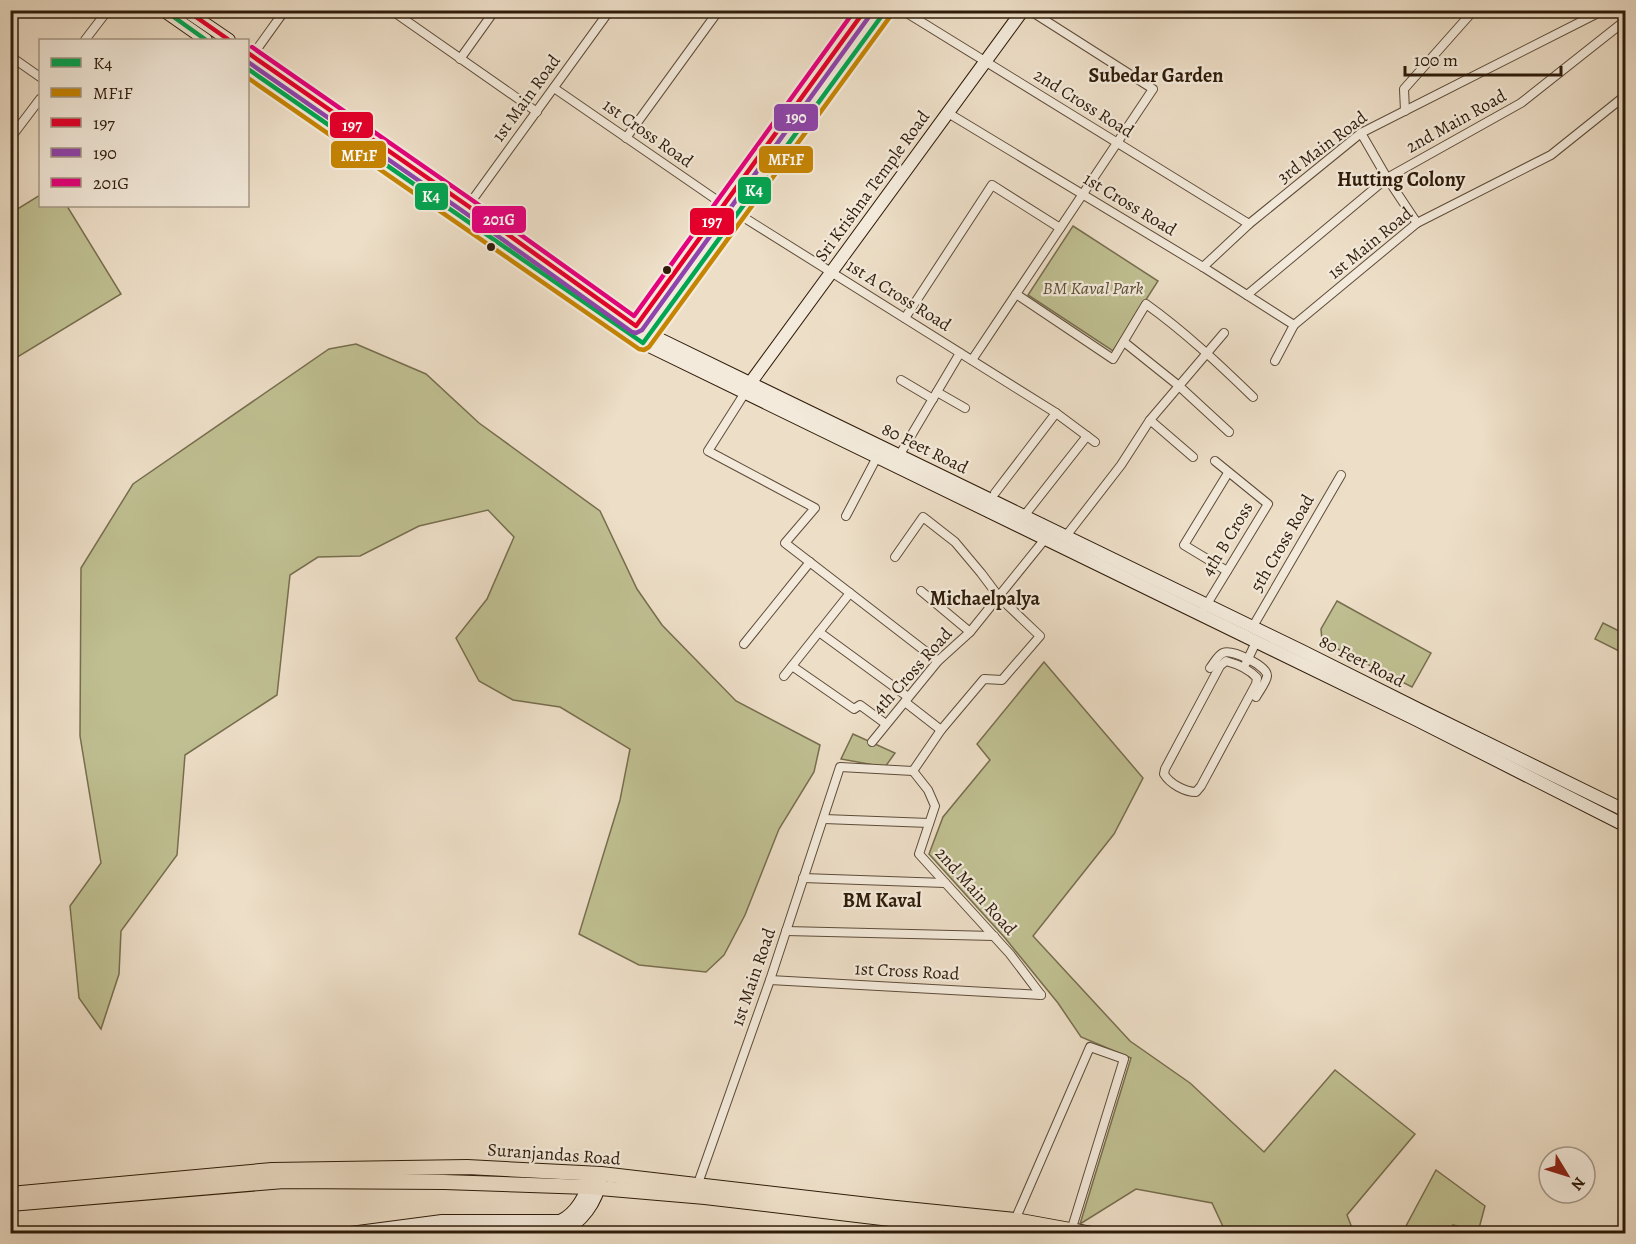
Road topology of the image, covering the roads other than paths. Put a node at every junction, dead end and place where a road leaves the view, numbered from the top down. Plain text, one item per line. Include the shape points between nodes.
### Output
1 (108, 10) edge
2 (163, 10) edge
3 (185, 10) edge
4 (285, 10) edge
5 (391, 10) edge
6 (495, 10) edge
7 (610, 10) edge
8 (719, 10) edge
9 (865, 10) edge
10 (886, 10) edge
11 (902, 10) edge
12 (1023, 10) edge
13 (1029, 10) edge
14 (1474, 10) edge
15 (1604, 10) edge
16 (1626, 20) edge
17 (86, 39) edge
18 (205, 39) edge
19 (228, 39) edge
20 (250, 55) edge
21 (10, 56) edge
22 (460, 59) junction
23 (985, 62) junction
24 (249, 70) edge
25 (39, 76) edge
26 (554, 88) junction
27 (1626, 95) edge
28 (39, 100) edge
29 (1405, 111) junction
30 (537, 112) junction
31 (948, 112) junction
32 (1361, 133) junction
33 (11, 135) edge
34 (626, 138) junction
35 (1117, 143) junction
36 (1388, 178) junction
37 (1083, 194) junction
38 (468, 206) junction
39 (724, 206) junction
40 (736, 213) junction
41 (1417, 223) junction
42 (1249, 224) junction
43 (1060, 228) junction
44 (538, 264) junction
45 (1203, 267) junction
46 (831, 273) junction
47 (1016, 294) junction
48 (1247, 295) junction
49 (904, 318) junction
50 (1294, 325) junction
51 (633, 331) junction
52 (1224, 333) dead end
53 (646, 338) junction
54 (1124, 342) junction
55 (960, 353) junction
56 (1208, 353) junction
57 (972, 360) junction
58 (1275, 361) dead end
59 (901, 380) dead end
60 (1179, 386) junction
61 (748, 387) junction
62 (935, 395) junction
63 (1253, 397) dead end
64 (965, 408) dead end
65 (1056, 412) junction
66 (1150, 420) junction
67 (1228, 432) dead end
68 (1088, 436) junction
69 (1095, 442) dead end
70 (899, 456) junction
71 (877, 457) junction
72 (1193, 457) dead end
73 (1215, 461) dead end
74 (1228, 473) junction
75 (1341, 475) dead end
76 (995, 493) dead end
77 (846, 516) dead end
78 (1024, 516) junction
79 (1066, 536) junction
80 (1045, 539) junction
81 (895, 557) dead end
82 (810, 562) junction
83 (1227, 571) junction
84 (921, 591) dead end
85 (850, 593) junction
86 (999, 597) junction
87 (1204, 610) junction
88 (1252, 628) junction
89 (819, 632) junction
90 (970, 632) junction
91 (1255, 641) junction
92 (744, 644) dead end
93 (1247, 658) junction
94 (939, 661) junction
95 (792, 666) junction
96 (1210, 668) dead end
97 (1242, 668) junction
98 (784, 676) dead end
99 (1256, 697) dead end
100 (906, 699) junction
101 (886, 724) junction
102 (940, 730) junction
103 (872, 742) dead end
104 (913, 771) junction
105 (1626, 811) edge
106 (824, 819) junction
107 (929, 823) junction
108 (1626, 826) edge
109 (803, 878) junction
110 (945, 883) junction
111 (786, 931) junction
112 (994, 936) junction
113 (770, 980) junction
114 (1041, 995) joint
115 (242, 1179) junction
116 (595, 1181) junction
117 (695, 1190) junction
118 (10, 1194) edge
119 (10, 1204) edge
120 (1016, 1227) edge
121 (1071, 1231) junction
122 (343, 1233) edge
123 (421, 1233) edge
124 (1092, 1233) edge

1 - 17 street
2 - 18 main road
3 - 19 main road
4 - 20 street
5 - 22 street
6 - 22 street
7 - 26 street, 1st Main Road
8 - 34 street
9 - 39 main road
10 - 40 main road
11 - 23 street, 2nd Cross Road
12 - 23 main road, Sri Krishna Temple Road
13 - 35 street via 1153,89
14 - 29 street via 1404,89
15 - 29 street, 3rd Main Road
16 - 36 street, 2nd Main Road via 1521,103
20 - 38 main road, 80 Feet Road
21 - 25 street
22 - 30 street
23 - 31 main road, Sri Krishna Temple Road
23 - 35 street, 2nd Cross Road
24 - 44 main road, 80 Feet Road
26 - 30 street, 1st Main Road
26 - 34 street, 1st Cross Road
27 - 41 street, 1st Main Road via 1551,155
28 - 33 street
29 - 32 street, 3rd Main Road
30 - 38 street, 1st Main Road
31 - 37 street, 1st Cross Road
31 - 46 main road, Sri Krishna Temple Road
32 - 36 street
32 - 42 street, 3rd Main Road
34 - 39 street, 1st Cross Road
35 - 37 street
35 - 42 street, 2nd Cross Road
36 - 41 street
36 - 48 street, 2nd Main Road
37 - 43 street
37 - 45 street, 1st Cross Road
38 - 44 main road, 80 Feet Road
39 - 40 street, 1st A Cross Road
39 - 51 main road
40 - 46 street, 1st A Cross Road
40 - 53 main road
41 - 50 street, 1st Main Road
42 - 45 street, 3rd Main Road
43 - 47 street
43 - 49 street via 992,185
44 - 51 main road, 80 Feet Road
45 - 48 street, 1st Cross Road
46 - 49 street, 1st A Cross Road
46 - 61 main road, Sri Krishna Temple Road
47 - 54 street via 1113,359
47 - 57 street
48 - 50 street, 1st Cross Road
49 - 55 street, 1st A Cross Road
50 - 58 street, 1st Main Road
51 - 53 main road, 80 Feet Road
52 - 56 street
53 - 61 main road, 80 Feet Road
54 - 56 street via 1146,304
54 - 60 street
55 - 57 street, 1st A Cross Road
55 - 62 street
56 - 60 street
56 - 63 street
57 - 65 street, 1st A Cross Road
59 - 62 street
60 - 66 street
60 - 67 street
61 - 70 main road, 80 Feet Road
61 - 71 main road, 80 Feet Road
61 - 82 street via 708,451 815,508 785,543
62 - 64 street
62 - 70 street
65 - 68 street, 1st A Cross Road
65 - 76 street
66 - 72 street
66 - 79 street
68 - 69 street, 1st A Cross Road
68 - 78 street
70 - 78 main road, 80 Feet Road
71 - 77 street
71 - 80 main road, 80 Feet Road
73 - 74 street
74 - 83 street, 4th B Cross via 1268,504
74 - 83 street via 1184,545
75 - 88 street, 5th Cross Road
78 - 79 main road, 80 Feet Road
79 - 87 main road, 80 Feet Road
80 - 86 street, 4th Cross Road
80 - 87 main road, 80 Feet Road
81 - 86 street via 923,517 955,542
82 - 85 street
82 - 92 street
83 - 87 street, 4th B Cross
84 - 90 street
85 - 89 street
85 - 94 street
86 - 90 street, 4th Cross Road
86 - 102 street via 1040,636 1002,680 984,679
87 - 88 main road, 80 Feet Road
87 - 91 main road, 80 Feet Road
88 - 105 main road, 80 Feet Road
89 - 95 street
89 - 100 street
90 - 94 street, 4th Cross Road
91 - 93 street
91 - 108 main road, 80 Feet Road
93 - 96 street via 1223,652
93 - 97 street
93 - 99 street via 1267,674
94 - 100 street, 4th Cross Road
95 - 98 street
95 - 101 street via 854,709 860,705
97 - 97 street via 1226,661 1220,666 1165,769 1168,780 1190,792 1201,786 1256,684 1257,678
100 - 101 street, 4th Cross Road
100 - 102 street
101 - 103 street, 4th Cross Road
102 - 104 street
104 - 106 street, 1st Main Road via 840,767
104 - 107 street, 2nd Main Road via 934,802
106 - 107 street
106 - 109 street, 1st Main Road
107 - 110 street, 2nd Main Road via 919,854
109 - 110 street
109 - 111 street, 1st Main Road
110 - 112 street, 2nd Main Road
111 - 112 street
111 - 113 street, 1st Main Road
112 - 114 street, 2nd Main Road
113 - 114 street, 1st Cross Road
113 - 117 street, 1st Main Road
115 - 116 main road, Suranjandas Road
115 - 118 main road, Suranjandas Road
115 - 119 main road, Suranjandas Road
116 - 117 main road, Suranjandas Road
116 - 122 main road via 568,1218 560,1221 442,1221
116 - 123 main road via 592,1203 574,1226 562,1231
117 - 120 main road, Suranjandas Road
120 - 121 main road, Suranjandas Road
120 - 121 street via 1090,1047 1124,1059
121 - 124 main road, Suranjandas Road

